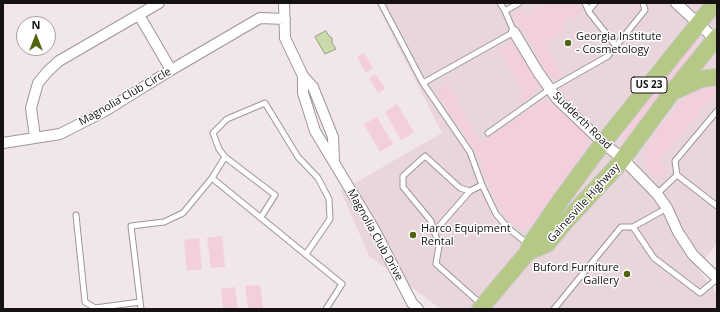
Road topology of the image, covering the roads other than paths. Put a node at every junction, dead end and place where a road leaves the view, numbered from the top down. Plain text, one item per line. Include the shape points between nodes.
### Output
1 (159, 3) edge
2 (284, 3) edge
3 (381, 3) edge
4 (500, 3) edge
5 (519, 3) edge
6 (585, 3) edge
7 (595, 3) edge
8 (643, 3) edge
9 (676, 3) edge
10 (715, 3) edge
11 (589, 10) junction
12 (505, 11) junction
13 (139, 14) junction
14 (285, 19) junction
15 (699, 24) junction
16 (514, 32) junction
17 (716, 38) edge
18 (616, 46) junction
19 (171, 70) junction
20 (303, 76) junction
21 (717, 77) edge
22 (423, 83) junction
23 (550, 89) junction
24 (673, 91) junction
25 (717, 112) edge
26 (324, 113) junction
27 (310, 118) junction
28 (488, 133) dead end
29 (35, 137) junction
30 (3, 143) edge
31 (601, 145) junction
32 (226, 157) junction
33 (623, 159) junction
34 (334, 161) junction
35 (678, 175) junction
36 (212, 178) junction
37 (482, 185) junction
38 (470, 192) junction
39 (657, 194) junction
40 (717, 206) edge
41 (667, 208) junction
42 (76, 215) dead end
43 (261, 217) junction
44 (633, 227) junction
45 (434, 232) junction
46 (529, 248) junction
47 (306, 254) junction
48 (717, 278) edge
49 (140, 302) junction
50 (483, 308) edge
51 (141, 309) edge
52 (326, 309) edge
53 (418, 309) edge
54 (554, 309) edge

1 - 13 street
2 - 14 street, Magnolia Club Drive
3 - 22 lane
4 - 12 lane
5 - 12 lane
6 - 11 lane
7 - 11 lane
8 - 18 lane via 645,10
9 - 15 street
10 - 15 main road, US 23
11 - 18 lane
12 - 16 lane
13 - 19 street
13 - 29 street via 59,61 48,71 38,83 31,108
14 - 19 street, Magnolia Club Circle via 260,18
14 - 20 street, Magnolia Club Drive via 285,38
15 - 17 street
15 - 31 main road, US 23
16 - 22 lane
16 - 23 street, Sudderth Road
17 - 24 main road, US 23
18 - 23 lane via 608,56
19 - 29 street, Magnolia Club Circle via 105,111 60,134
20 - 26 street, Magnolia Club Drive via 313,87
20 - 27 street, Magnolia Club Drive via 303,93
21 - 24 main road via 701,79
22 - 37 lane via 470,152
23 - 28 lane
23 - 31 street, Sudderth Road
24 - 33 main road, US 23
25 - 35 lane via 674,162
26 - 27 street
26 - 34 street, Magnolia Club Drive via 333,137
27 - 34 street, Magnolia Club Drive
29 - 30 street, Magnolia Club Circle
31 - 33 street, Sudderth Road
31 - 46 main road, Gainesville Highway / US 23
32 - 36 lane
32 - 43 lane via 276,195
32 - 47 lane via 219,149 213,133 227,119 265,103 298,157 318,178 328,199 330,219
33 - 39 street, Sudderth Road
33 - 46 main road, Gainesville Highway / US 23 via 546,244
34 - 53 street, Magnolia Club Drive via 374,229 412,303
35 - 39 lane
35 - 40 lane
36 - 43 lane
36 - 49 lane via 183,213 164,222 131,226
37 - 38 lane
37 - 46 lane via 496,214
38 - 45 lane
38 - 45 lane via 460,188 425,156 403,176 404,187 431,221
39 - 41 street, Sudderth Road
41 - 44 lane
41 - 48 street, Sudderth Road via 693,255
42 - 49 lane via 86,302 95,308
43 - 47 lane
44 - 48 lane via 654,258 700,293
44 - 54 lane via 621,227
45 - 50 lane via 439,246 436,264
46 - 50 main road, US 23
47 - 52 lane via 342,284
49 - 51 lane

